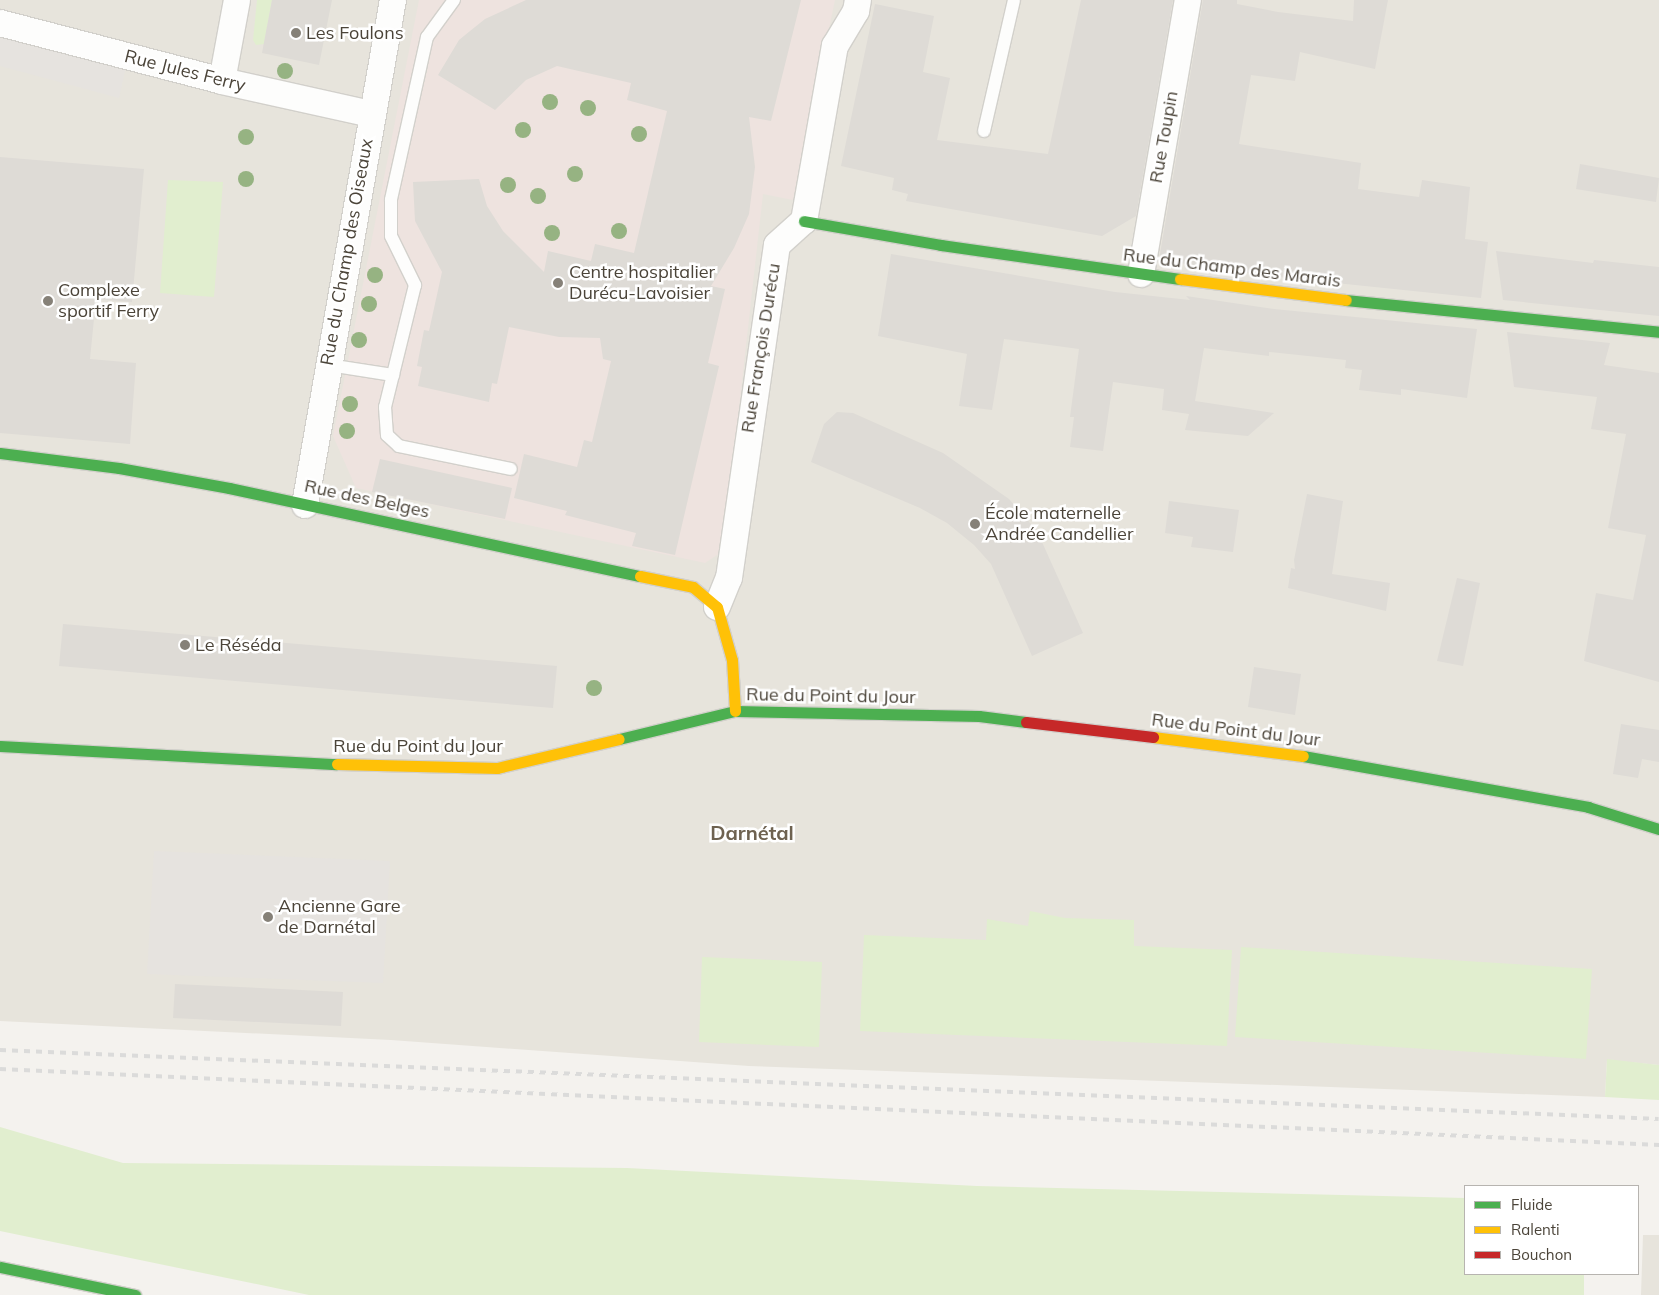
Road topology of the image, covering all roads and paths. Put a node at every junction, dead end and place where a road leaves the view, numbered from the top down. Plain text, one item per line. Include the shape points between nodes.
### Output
1 (237, 0) edge
2 (393, 0) edge
3 (454, 0) edge
4 (858, 0) edge
5 (1014, 0) edge
6 (1188, 0) edge
7 (0, 24) edge
8 (222, 81) junction
9 (371, 114) junction
10 (984, 131) dead end
11 (804, 221) junction
12 (1141, 274) junction
13 (1659, 332) edge
14 (328, 365) junction
15 (393, 375) junction
16 (0, 454) edge
17 (511, 469) dead end
18 (305, 504) junction
19 (717, 606) junction
20 (735, 711) junction
21 (0, 746) edge
22 (1659, 829) edge
23 (0, 1267) edge
24 (135, 1295) edge

1 - 8 street
2 - 9 street, Rue du Champ des Oiseaux
3 - 15 lane via 427,37 391,200 392,236 415,285
4 - 11 street via 856,11 835,46
5 - 10 lane
6 - 12 street, Rue Toupin
7 - 8 street, Rue Jules Ferry
8 - 9 street, Rue Jules Ferry
9 - 14 street, Rue du Champ des Oiseaux
11 - 12 street, Rue du Champ des Marais
11 - 19 street, Rue François Durécu via 777,245 729,578
12 - 13 street, Rue du Champ des Marais via 1276,293
14 - 15 lane
14 - 18 street, Rue du Champ des Oiseaux
15 - 17 lane via 385,407 387,435 399,446
16 - 18 street, Rue des Belges via 119,468
18 - 19 street, Rue des Belges via 679,582 693,587
19 - 20 street via 729,642
20 - 21 street, Rue du Point du Jour via 497,768 374,766
20 - 22 street, Rue du Point du Jour via 979,716 1338,760 1588,808
23 - 24 street

